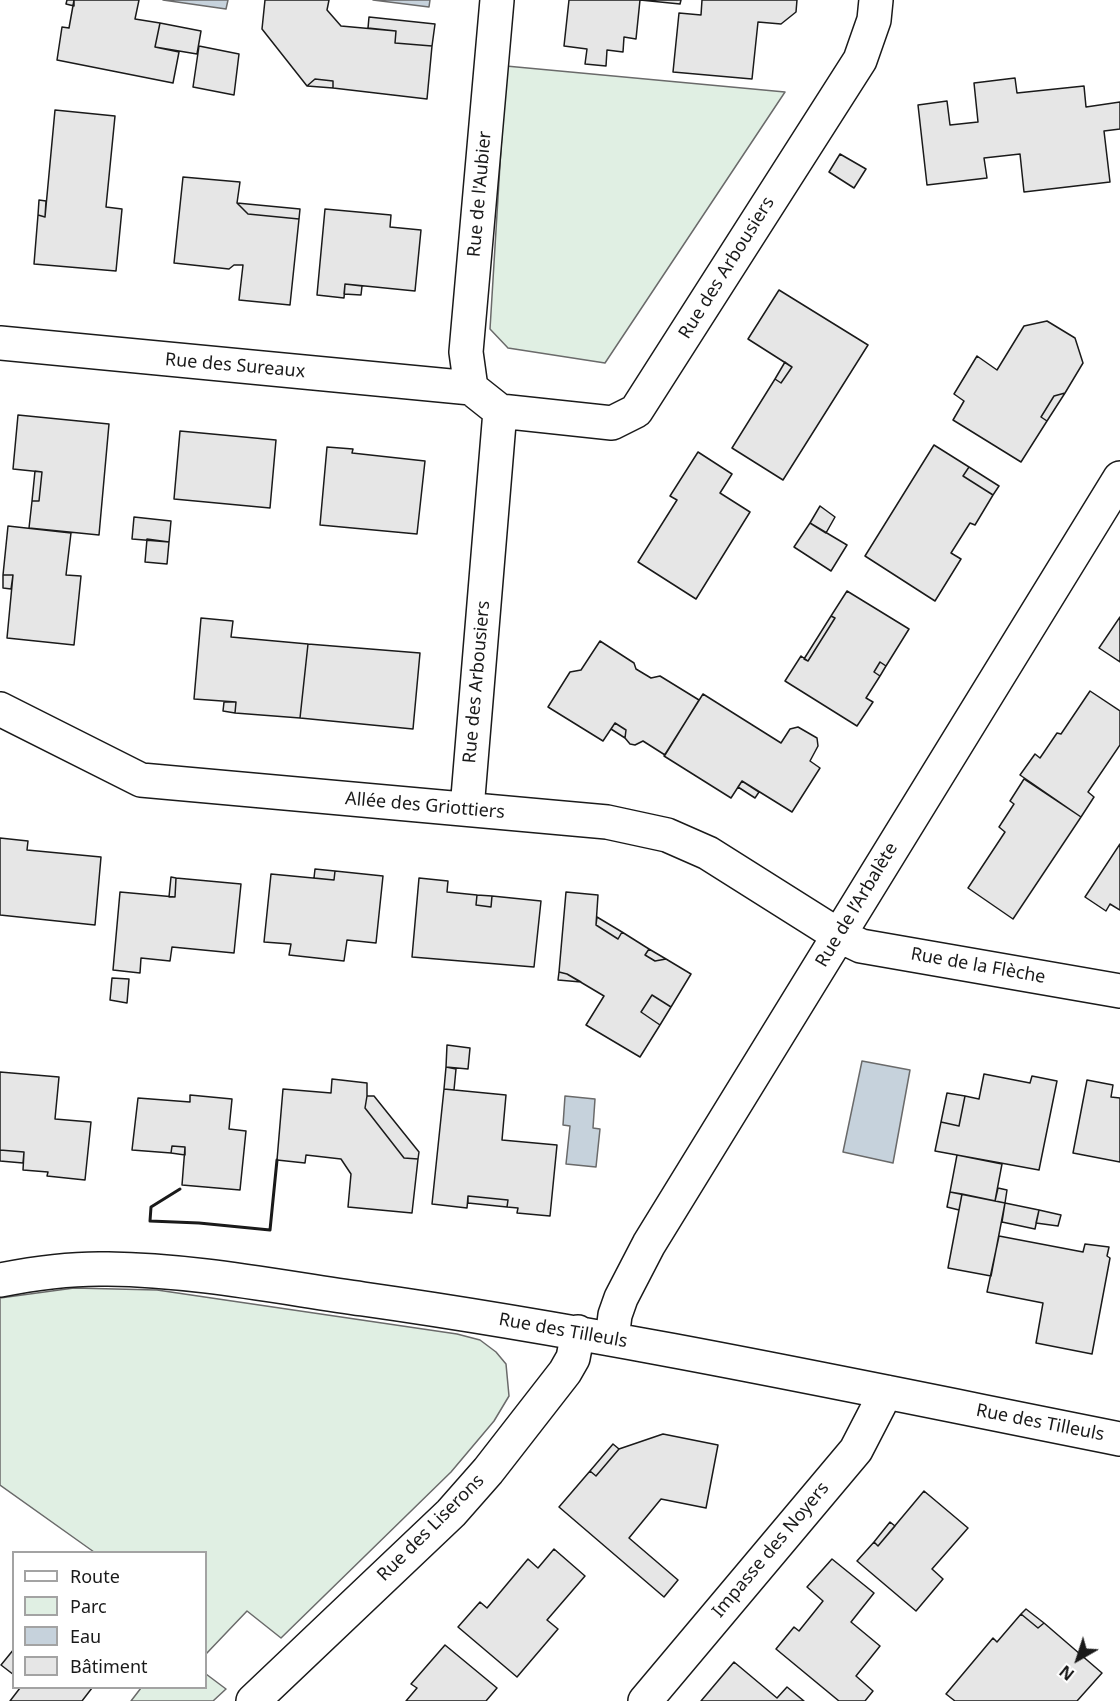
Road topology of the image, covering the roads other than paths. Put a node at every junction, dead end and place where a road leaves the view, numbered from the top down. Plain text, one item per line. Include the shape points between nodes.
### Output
1 (497, 0) edge
2 (876, 0) edge
3 (0, 344) edge
4 (471, 388) junction
5 (500, 411) junction
6 (1120, 478) edge
7 (0, 709) edge
8 (467, 809) junction
9 (838, 935) junction
10 (1120, 991) edge
11 (0, 1280) edge
12 (578, 1332) junction
13 (612, 1339) junction
14 (886, 1392) junction
15 (1120, 1439) edge
16 (253, 1701) edge
17 (645, 1701) edge

1 - 4 street, Rue de l'Aubier via 466,352
2 - 5 street, Rue des Arbousiers via 874,21 860,60 636,411 612,423
3 - 4 street, Rue des Sureaux
4 - 5 street
5 - 8 street, Rue des Arbousiers
6 - 9 street, Rue de l’Arbalète
7 - 8 street, Allée des Griottiers via 141,780
8 - 9 street, Allée des Griottiers via 607,822 668,835 708,853
9 - 10 street, Rue de la Flèche via 861,946
9 - 13 street, Rue de l’Arbalète via 649,1244 621,1298
11 - 12 street, Rue des Tilleuls via 67,1270 164,1271
12 - 13 street, Rue des Tilleuls
12 - 16 street, Rue des Liserons via 573,1358 565,1372 451,1514
13 - 14 street, Rue des Tilleuls
14 - 15 street, Rue des Tilleuls
14 - 17 street, Impasse des Noyers via 856,1450

